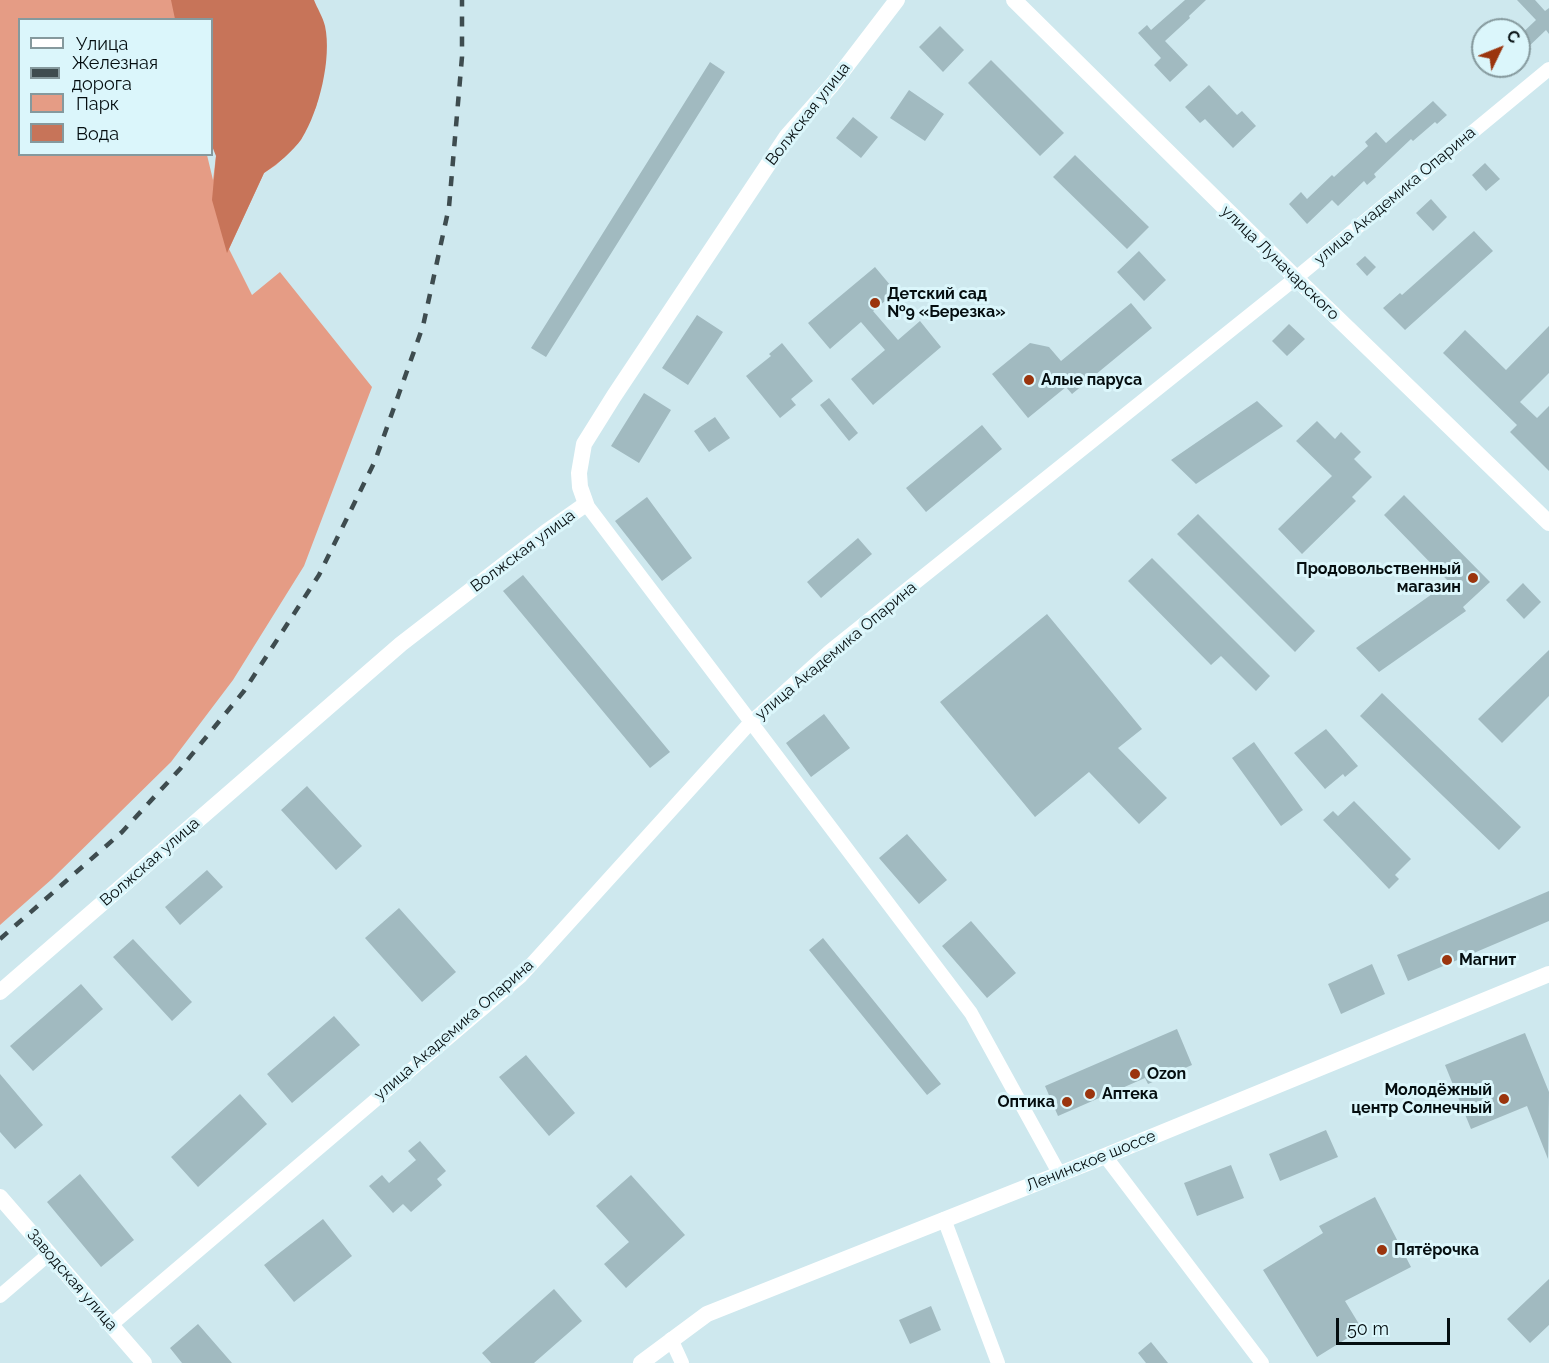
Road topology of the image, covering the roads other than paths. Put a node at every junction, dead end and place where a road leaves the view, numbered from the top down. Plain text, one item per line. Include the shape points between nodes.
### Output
1 (897, 0) edge
2 (1014, 0) edge
3 (1549, 69) edge
4 (1296, 278) junction
5 (586, 504) junction
6 (1549, 523) edge
7 (750, 723) junction
8 (1549, 974) edge
9 (0, 992) edge
10 (1105, 1156) junction
11 (1059, 1173) junction
12 (0, 1197) edge
13 (944, 1219) junction
14 (49, 1254) junction
15 (0, 1296) edge
16 (111, 1324) junction
17 (671, 1339) junction
18 (144, 1363) edge
19 (641, 1363) edge
20 (681, 1363) edge
21 (998, 1363) edge
22 (1262, 1363) edge

1 - 5 street, Волжская улица via 787,136 584,444 579,463 580,487
2 - 4 street, улица Луначарского
3 - 4 street, улица Академика Опарина
4 - 6 street, улица Луначарского
4 - 7 street, улица Академика Опарина via 830,651
5 - 7 street
5 - 9 street, Волжская улица via 401,644
7 - 11 street via 971,1013
7 - 16 street, улица Академика Опарина via 520,977
8 - 10 street, Ленинское шоссе
10 - 11 street, Ленинское шоссе
10 - 22 street
11 - 13 street, Ленинское шоссе
12 - 14 street, Заводская улица
13 - 17 street, Ленинское шоссе via 706,1314
13 - 21 street
14 - 15 street
14 - 16 street, Заводская улица
16 - 18 street, Заводская улица
17 - 19 street, Ленинское шоссе
17 - 20 street

